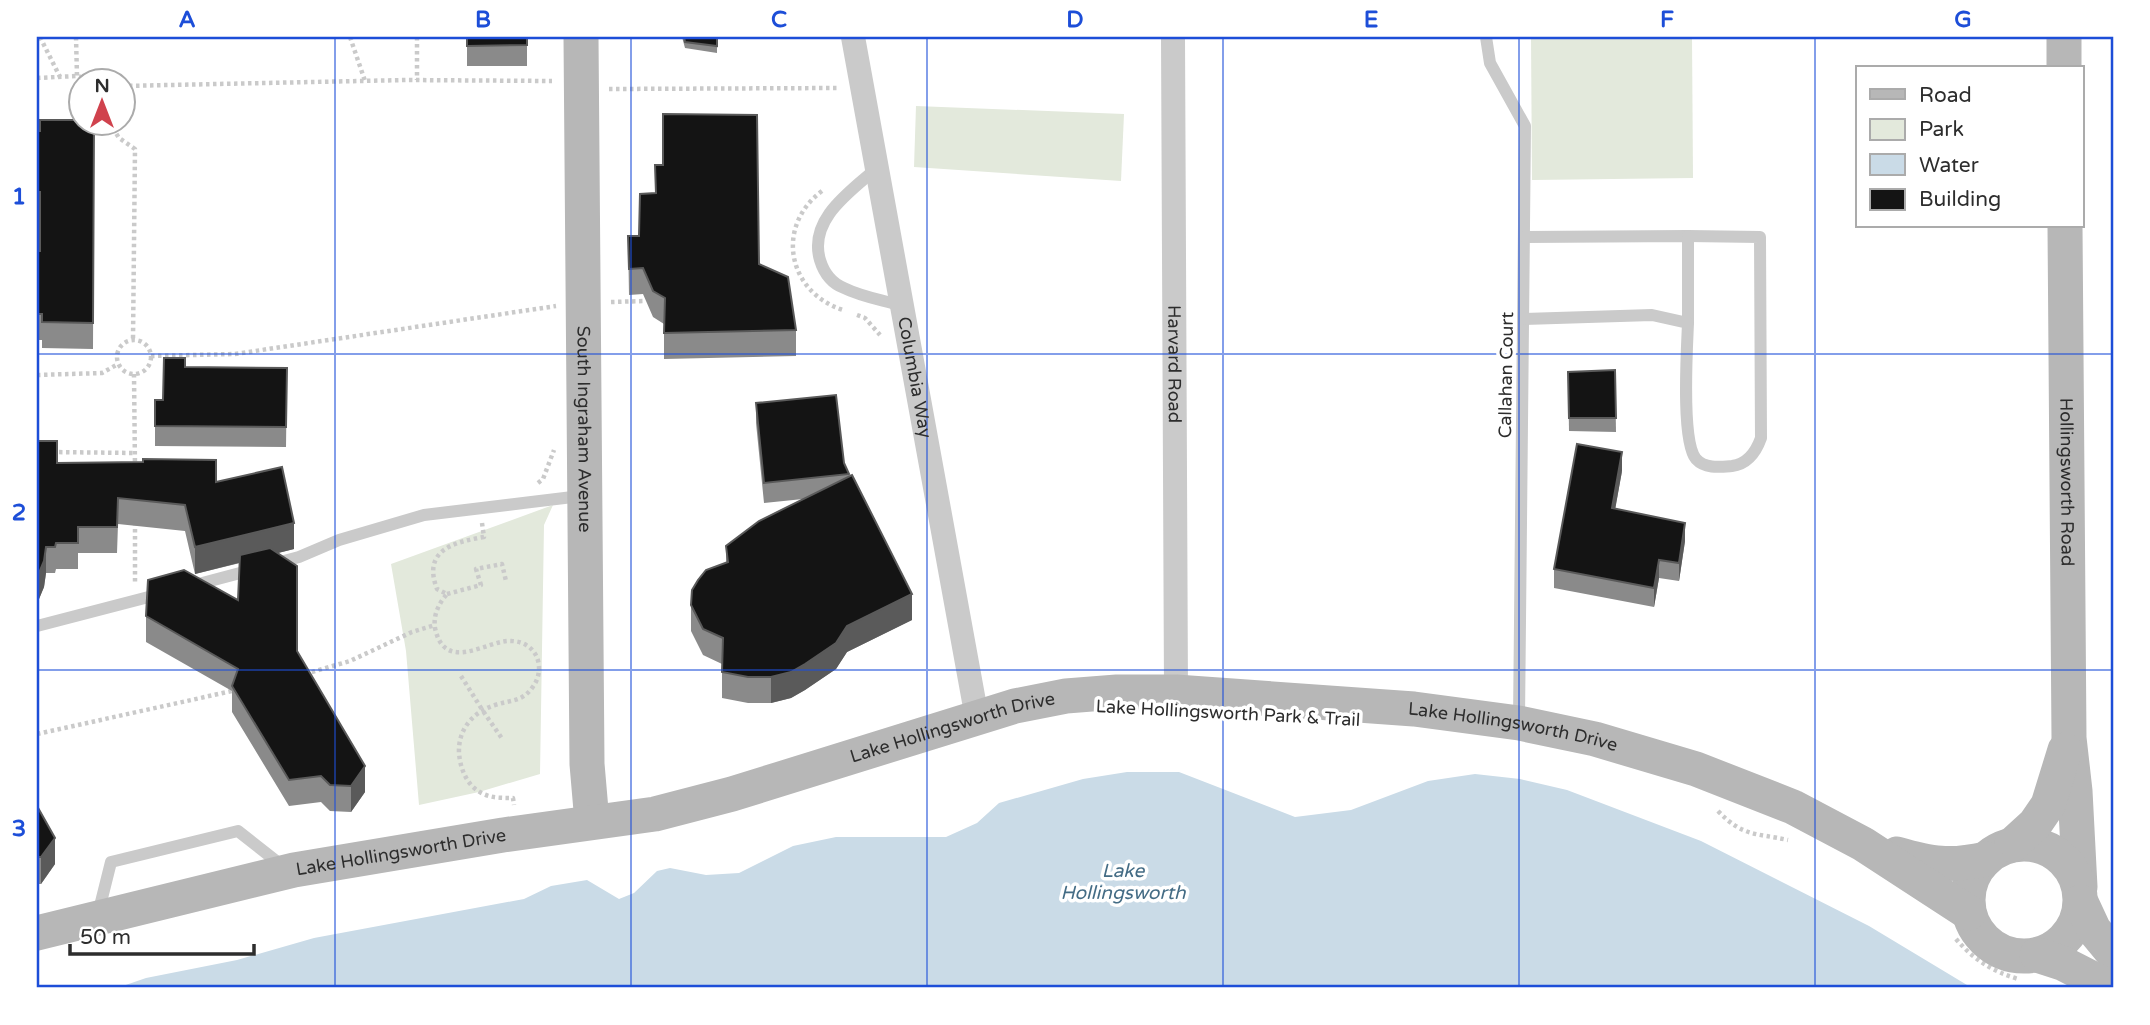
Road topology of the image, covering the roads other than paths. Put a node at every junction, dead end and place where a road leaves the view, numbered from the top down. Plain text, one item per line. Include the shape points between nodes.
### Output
1 (581, 37) edge
2 (853, 37) edge
3 (1173, 37) edge
4 (1486, 37) edge
5 (2064, 37) edge
6 (2064, 66) edge
7 (877, 168) junction
8 (2065, 228) edge
9 (1688, 236) junction
10 (1525, 237) junction
11 (902, 306) junction
12 (1524, 318) junction
13 (1688, 323) junction
14 (585, 496) junction
15 (37, 626) edge
16 (1176, 692) junction
17 (977, 718) junction
18 (1519, 723) junction
19 (2069, 738) junction
20 (592, 822) junction
21 (1863, 844) junction
22 (1998, 852) junction
23 (289, 871) junction
24 (2081, 894) junction
25 (97, 918) junction
26 (1961, 924) junction
27 (37, 933) edge
28 (2113, 953) edge
29 (2033, 969) junction
30 (2111, 988) edge

1 - 14 street, South Ingraham Avenue
2 - 7 street, Columbia Way
3 - 16 street, Harvard Road
4 - 10 lane, Callahan Court via 1490,63 1525,126
5 - 6 street
7 - 11 street, Columbia Way
7 - 11 lane via 833,207 819,232 819,255 824,273 843,288
8 - 19 street, Hollingsworth Road
9 - 10 lane
9 - 13 lane
9 - 13 lane via 1760,237 1761,438 1756,453 1738,465 1711,467 1696,459 1689,443
10 - 12 lane, Callahan Court
11 - 17 street, Columbia Way
12 - 13 lane via 1652,314
12 - 18 lane, Callahan Court
14 - 15 lane via 424,515 299,557
14 - 20 street, South Ingraham Avenue via 587,764
16 - 17 street, Lake Hollingsworth Drive via 1066,696
16 - 18 street, Lake Hollingsworth Drive via 1414,709
17 - 20 street, Lake Hollingsworth Drive via 732,794 654,814
18 - 21 street, Lake Hollingsworth Drive via 1595,739 1696,769 1793,807
19 - 22 street, Hollingsworth Road via 2048,805 2035,824
19 - 24 street, Hollingsworth Road
20 - 23 street, Lake Hollingsworth Drive
21 - 22 street, Lake Hollingsworth Drive via 1935,864 1962,864
21 - 26 street, Lake Hollingsworth Drive
22 - 24 street via 2026,843 2054,852 2074,873
22 - 26 street via 1976,870
23 - 25 street, Lake Hollingsworth Drive
23 - 25 lane via 238,831 111,862
24 - 28 street via 2094,930
24 - 29 street via 2079,916 2068,935
25 - 27 street, Lake Hollingsworth Drive
26 - 29 street via 1974,927 1994,948 2022,957
29 - 30 street via 2062,963

